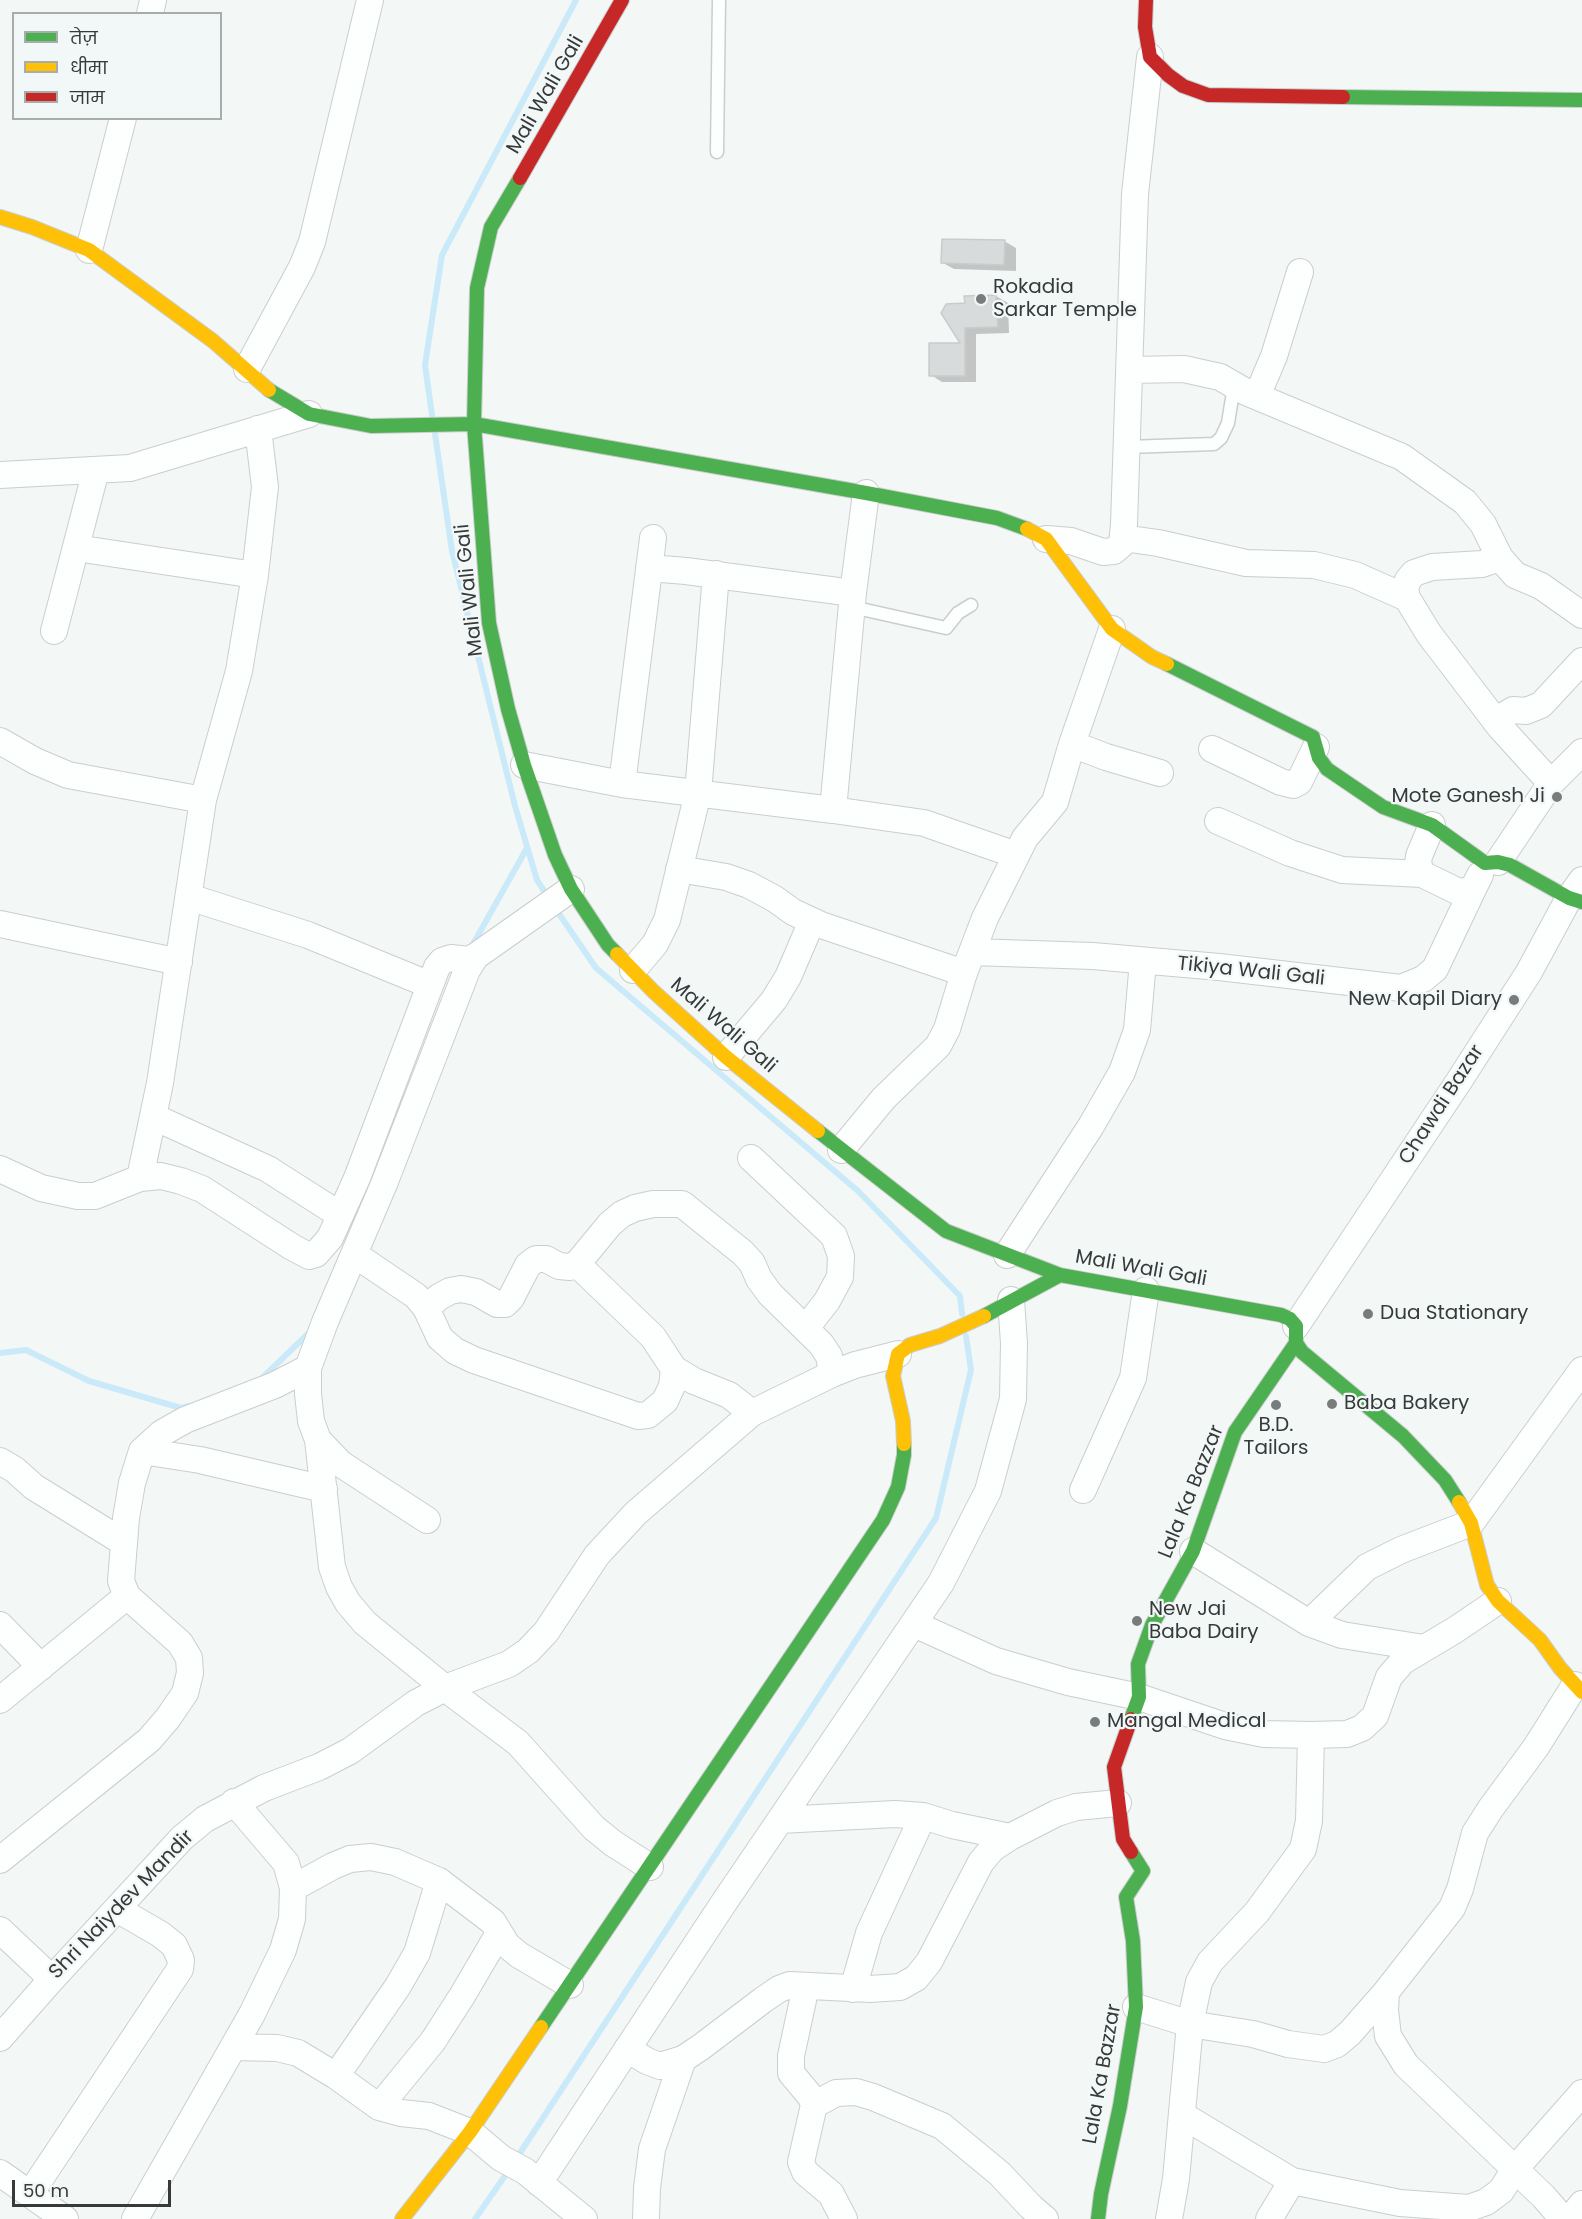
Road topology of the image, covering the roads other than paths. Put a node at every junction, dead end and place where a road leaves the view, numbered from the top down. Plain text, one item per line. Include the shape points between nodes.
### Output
1 (370, 0) edge
2 (622, 0) edge
3 (719, 0) edge
4 (1146, 0) edge
5 (1150, 57) junction
6 (1582, 100) edge
7 (122, 120) edge
8 (717, 152) dead end
9 (0, 217) edge
10 (89, 250) junction
11 (1300, 272) dead end
12 (247, 369) junction
13 (1130, 370) junction
14 (1245, 391) junction
15 (309, 414) junction
16 (474, 424) junction
17 (258, 429) junction
18 (1127, 447) junction
19 (96, 470) junction
20 (0, 475) edge
21 (866, 493) junction
22 (653, 538) dead end
23 (1123, 538) junction
24 (1046, 539) junction
25 (76, 548) junction
26 (1500, 558) junction
27 (649, 568) junction
28 (716, 574) junction
29 (255, 575) junction
30 (1407, 598) junction
31 (853, 600) junction
32 (971, 605) dead end
33 (1582, 615) edge
34 (1112, 629) junction
35 (54, 631) dead end
36 (1582, 661) edge
37 (1495, 721) junction
38 (0, 741) edge
39 (1072, 744) junction
40 (1316, 747) junction
41 (1212, 749) dead end
42 (1582, 753) edge
43 (524, 765) junction
44 (1160, 773) dead end
45 (1551, 783) junction
46 (622, 784) junction
47 (698, 793) junction
48 (203, 800) junction
49 (833, 810) junction
50 (1218, 821) dead end
51 (1432, 825) junction
52 (1016, 855) junction
53 (1492, 862) junction
54 (680, 869) junction
55 (1422, 874) junction
56 (1474, 887) junction
57 (1578, 893) edge
58 (563, 894) junction
59 (189, 897) junction
60 (812, 921) junction
61 (0, 924) edge
62 (465, 958) junction
63 (1143, 961) junction
64 (179, 962) junction
65 (968, 963) junction
66 (633, 970) junction
67 (430, 985) junction
68 (726, 1057) junction
69 (154, 1117) junction
70 (841, 1150) junction
71 (751, 1158) dead end
72 (0, 1169) edge
73 (140, 1178) junction
74 (357, 1178) junction
75 (384, 1184) junction
76 (340, 1215) junction
77 (354, 1254) junction
78 (1007, 1255) junction
79 (577, 1264) junction
80 (1060, 1275) junction
81 (1146, 1290) junction
82 (1002, 1306) junction
83 (426, 1308) junction
84 (806, 1328) junction
85 (1296, 1334) junction
86 (898, 1354) junction
87 (308, 1368) junction
88 (674, 1369) junction
89 (1582, 1370) edge
90 (832, 1374) junction
91 (752, 1413) junction
92 (318, 1440) junction
93 (142, 1451) junction
94 (0, 1461) edge
95 (324, 1489) junction
96 (1083, 1490) dead end
97 (427, 1520) dead end
98 (1471, 1523) junction
99 (123, 1542) junction
100 (1193, 1551) junction
101 (127, 1596) junction
102 (1498, 1601) junction
103 (1310, 1623) junction
104 (914, 1624) junction
105 (0, 1625) edge
106 (1424, 1648) junction
107 (40, 1667) junction
108 (445, 1688) junction
109 (1579, 1689) edge
110 (1139, 1697) junction
111 (0, 1700) edge
112 (1311, 1735) junction
113 (234, 1802) junction
114 (1118, 1803) junction
115 (923, 1816) junction
116 (780, 1820) junction
117 (1010, 1837) junction
118 (0, 1860) edge
119 (650, 1867) junction
120 (438, 1881) junction
121 (293, 1888) junction
122 (117, 1909) junction
123 (0, 1930) edge
124 (499, 1933) junction
125 (52, 1979) junction
126 (570, 1985) junction
127 (806, 1986) junction
128 (853, 1989) junction
129 (1386, 1992) junction
130 (1136, 2007) junction
131 (1190, 2024) junction
132 (0, 2038) edge
133 (233, 2047) junction
134 (627, 2049) junction
135 (683, 2059) junction
136 (336, 2076) junction
137 (1582, 2093) edge
138 (814, 2105) junction
139 (379, 2107) junction
140 (1182, 2115) junction
141 (470, 2132) junction
142 (1515, 2169) junction
143 (0, 2173) edge
144 (532, 2177) junction
145 (1292, 2181) junction
146 (30, 2194) junction
147 (1582, 2204) edge
148 (1384, 2210) edge
149 (567, 2214) edge
150 (65, 2219) edge
151 (135, 2219) edge
152 (402, 2219) edge
153 (646, 2219) edge
154 (844, 2219) edge
155 (1045, 2219) edge
156 (1098, 2219) edge
157 (1169, 2219) edge
158 (1269, 2219) edge
159 (1563, 2219) edge
160 (1570, 2219) edge

1 - 12 street via 312,242
2 - 16 street, Mali Wali Gali via 491,227 477,288
3 - 8 lane
4 - 5 street
5 - 6 street via 1183,86 1208,95
5 - 13 street via 1135,194
7 - 10 street
9 - 10 street
10 - 12 street
11 - 14 street via 1274,356
12 - 15 street via 272,393
13 - 14 street via 1184,369 1220,376
13 - 18 street
14 - 18 lane via 1221,438 1214,444
14 - 26 street via 1402,457 1465,502 1483,524
15 - 16 street via 371,426
15 - 17 street
16 - 21 street
16 - 43 street, Mali Wali Gali via 489,622
17 - 19 street via 130,468
17 - 29 street via 265,487
18 - 23 street
19 - 20 street
19 - 25 street
21 - 24 street via 997,518
21 - 31 street
22 - 27 street
23 - 24 street via 1114,551 1103,552 1071,541
23 - 30 street via 1246,563 1314,565 1355,575
24 - 34 street
25 - 29 street
25 - 35 street
26 - 30 street via 1414,573 1405,589
26 - 33 street via 1515,576 1541,586
27 - 28 street
27 - 46 street
28 - 31 street
28 - 47 street
29 - 48 street via 239,671
30 - 37 street via 1429,634
31 - 32 lane via 946,628
31 - 49 street
34 - 39 street
34 - 40 street via 1152,657 1300,729 1313,737
36 - 37 street via 1541,705 1526,711 1513,710
37 - 45 street
38 - 48 street via 34,762 68,775
39 - 44 street
39 - 52 street via 1055,802
40 - 41 street via 1299,782 1293,785
40 - 51 street via 1319,758 1339,779 1383,807
42 - 45 street, Tikiya Wali Gali
43 - 46 street
43 - 58 street, Mali Wali Gali via 555,855
45 - 53 street, Tikiya Wali Gali
46 - 47 street
47 - 49 street
47 - 54 street
48 - 59 street
49 - 52 street via 924,823
50 - 55 street via 1290,853 1342,870
51 - 53 street
51 - 55 street via 1419,856
52 - 65 street
53 - 56 street, Tikiya Wali Gali
53 - 57 street via 1510,865
54 - 60 street, Tikiya Wali Gali via 749,885
54 - 66 street via 667,920 655,944
55 - 56 street via 1459,892
56 - 63 street, Tikiya Wali Gali via 1435,969 1423,980 1401,987
57 - 85 street, Chawdi Bazar
58 - 62 street
58 - 66 street, Mali Wali Gali
59 - 64 street
59 - 67 street via 308,934
60 - 65 street, Tikiya Wali Gali
60 - 68 street via 774,1000
61 - 64 street
62 - 67 street via 442,961
62 - 75 street via 467,970
63 - 65 street, Tikiya Wali Gali via 1093,956
63 - 78 street via 1137,1030 1122,1072
64 - 69 street
65 - 70 street via 938,1046 884,1098
66 - 68 street, Mali Wali Gali
67 - 74 street
68 - 70 street, Mali Wali Gali
69 - 73 street
69 - 76 street via 268,1169
70 - 78 street, Mali Wali Gali via 946,1231
71 - 84 street via 834,1236 841,1256 840,1277
72 - 73 street via 42,1188 78,1196 95,1196
73 - 76 street via 161,1176 202,1189 309,1256 324,1247
74 - 75 street
74 - 76 street
75 - 77 street
77 - 83 street via 416,1296
77 - 87 street
78 - 80 street, Mali Wali Gali
79 - 83 street via 560,1266 536,1259 528,1265 505,1304 461,1289 438,1297
79 - 84 street via 622,1214 653,1204 682,1204 743,1253 770,1294
79 - 88 street via 653,1337
80 - 81 street, Mali Wali Gali
80 - 82 street
81 - 85 street, Mali Wali Gali via 1281,1315 1290,1319
81 - 96 street via 1133,1378
82 - 86 street
82 - 104 street via 1014,1343 1012,1399 991,1480 941,1583
83 - 88 street via 440,1338 455,1351 638,1416 648,1415 664,1401 672,1386
84 - 90 street via 829,1356
85 - 98 street, Mali Wali Gali via 1302,1353 1402,1436 1445,1480
85 - 100 street, Lala Ka Bazzar via 1235,1432
86 - 90 street, Shri Naiydev Mandir
86 - 119 street via 893,1376 903,1421 904,1455 898,1486 883,1520
87 - 92 street via 311,1421
87 - 93 street via 185,1420
88 - 91 street via 729,1395
89 - 98 street
90 - 91 street, Shri Naiydev Mandir
91 - 108 street, Shri Naiydev Mandir via 636,1512 597,1555 546,1632 528,1651 509,1664
92 - 95 street
92 - 97 street via 341,1464
93 - 95 street via 200,1460
93 - 99 street via 132,1483
94 - 99 street via 34,1487
95 - 108 street via 332,1567 348,1603 365,1623
98 - 102 street, Mali Wali Gali via 1487,1585
98 - 103 street via 1367,1567
99 - 101 street via 121,1581
100 - 103 street
100 - 110 street, Lala Ka Bazzar via 1152,1625 1138,1664
101 - 107 street
101 - 118 street via 180,1643 189,1658 185,1693 149,1740
102 - 106 street
102 - 109 street, Mali Wali Gali via 1540,1640
103 - 106 street via 1342,1635
104 - 110 street via 996,1661
104 - 116 street
105 - 107 street
106 - 112 street via 1403,1661 1389,1677 1375,1716 1362,1728 1347,1734
107 - 111 street
108 - 113 street, Shri Naiydev Mandir via 416,1703 350,1751
108 - 119 street via 518,1743 594,1828
109 - 129 street via 1475,1833 1452,1908
110 - 112 street via 1225,1726 1264,1734
110 - 114 street, Lala Ka Bazzar via 1114,1767
112 - 131 street via 1310,1821 1303,1849 1257,1912 1210,1962 1199,1982
113 - 121 street via 286,1863
113 - 122 street, Shri Naiydev Mandir via 182,1838
114 - 117 street via 1076,1807
114 - 130 street, Lala Ka Bazzar via 1123,1839 1143,1871 1126,1897
115 - 116 street
115 - 117 street
115 - 128 street via 869,1933
116 - 134 street
117 - 128 street via 981,1862 929,1962 916,1978 900,1987
119 - 126 street
120 - 121 street via 395,1862 371,1857 350,1859
120 - 124 street via 479,1910
120 - 136 street via 417,1953
121 - 133 street via 292,1919 283,1950
122 - 125 street, Shri Naiydev Mandir
122 - 146 street via 174,1945 181,1960 180,1969
123 - 125 street
124 - 126 street via 519,1955
124 - 139 street via 433,2041
125 - 132 street, Shri Naiydev Mandir
126 - 141 street
127 - 128 street
127 - 135 street via 778,1989
127 - 138 street via 791,2073
129 - 131 street via 1350,2033 1324,2049
129 - 142 street via 1388,2036 1406,2065
130 - 131 street
130 - 156 street, Lala Ka Bazzar
131 - 140 street
133 - 136 street via 277,2048 298,2053
133 - 151 street
134 - 135 street via 660,2066
134 - 144 street
135 - 153 street via 652,2149
136 - 139 street
137 - 142 street
138 - 154 street via 801,2162 804,2172 831,2194
138 - 155 street via 836,2093 856,2092 942,2126 1000,2174
139 - 141 street via 429,2116
140 - 145 street
140 - 157 street
141 - 144 street
141 - 152 street
142 - 148 street via 1501,2191 1469,2208
142 - 159 street
143 - 146 street
144 - 149 street
145 - 148 street
145 - 158 street
146 - 150 street
147 - 160 street

